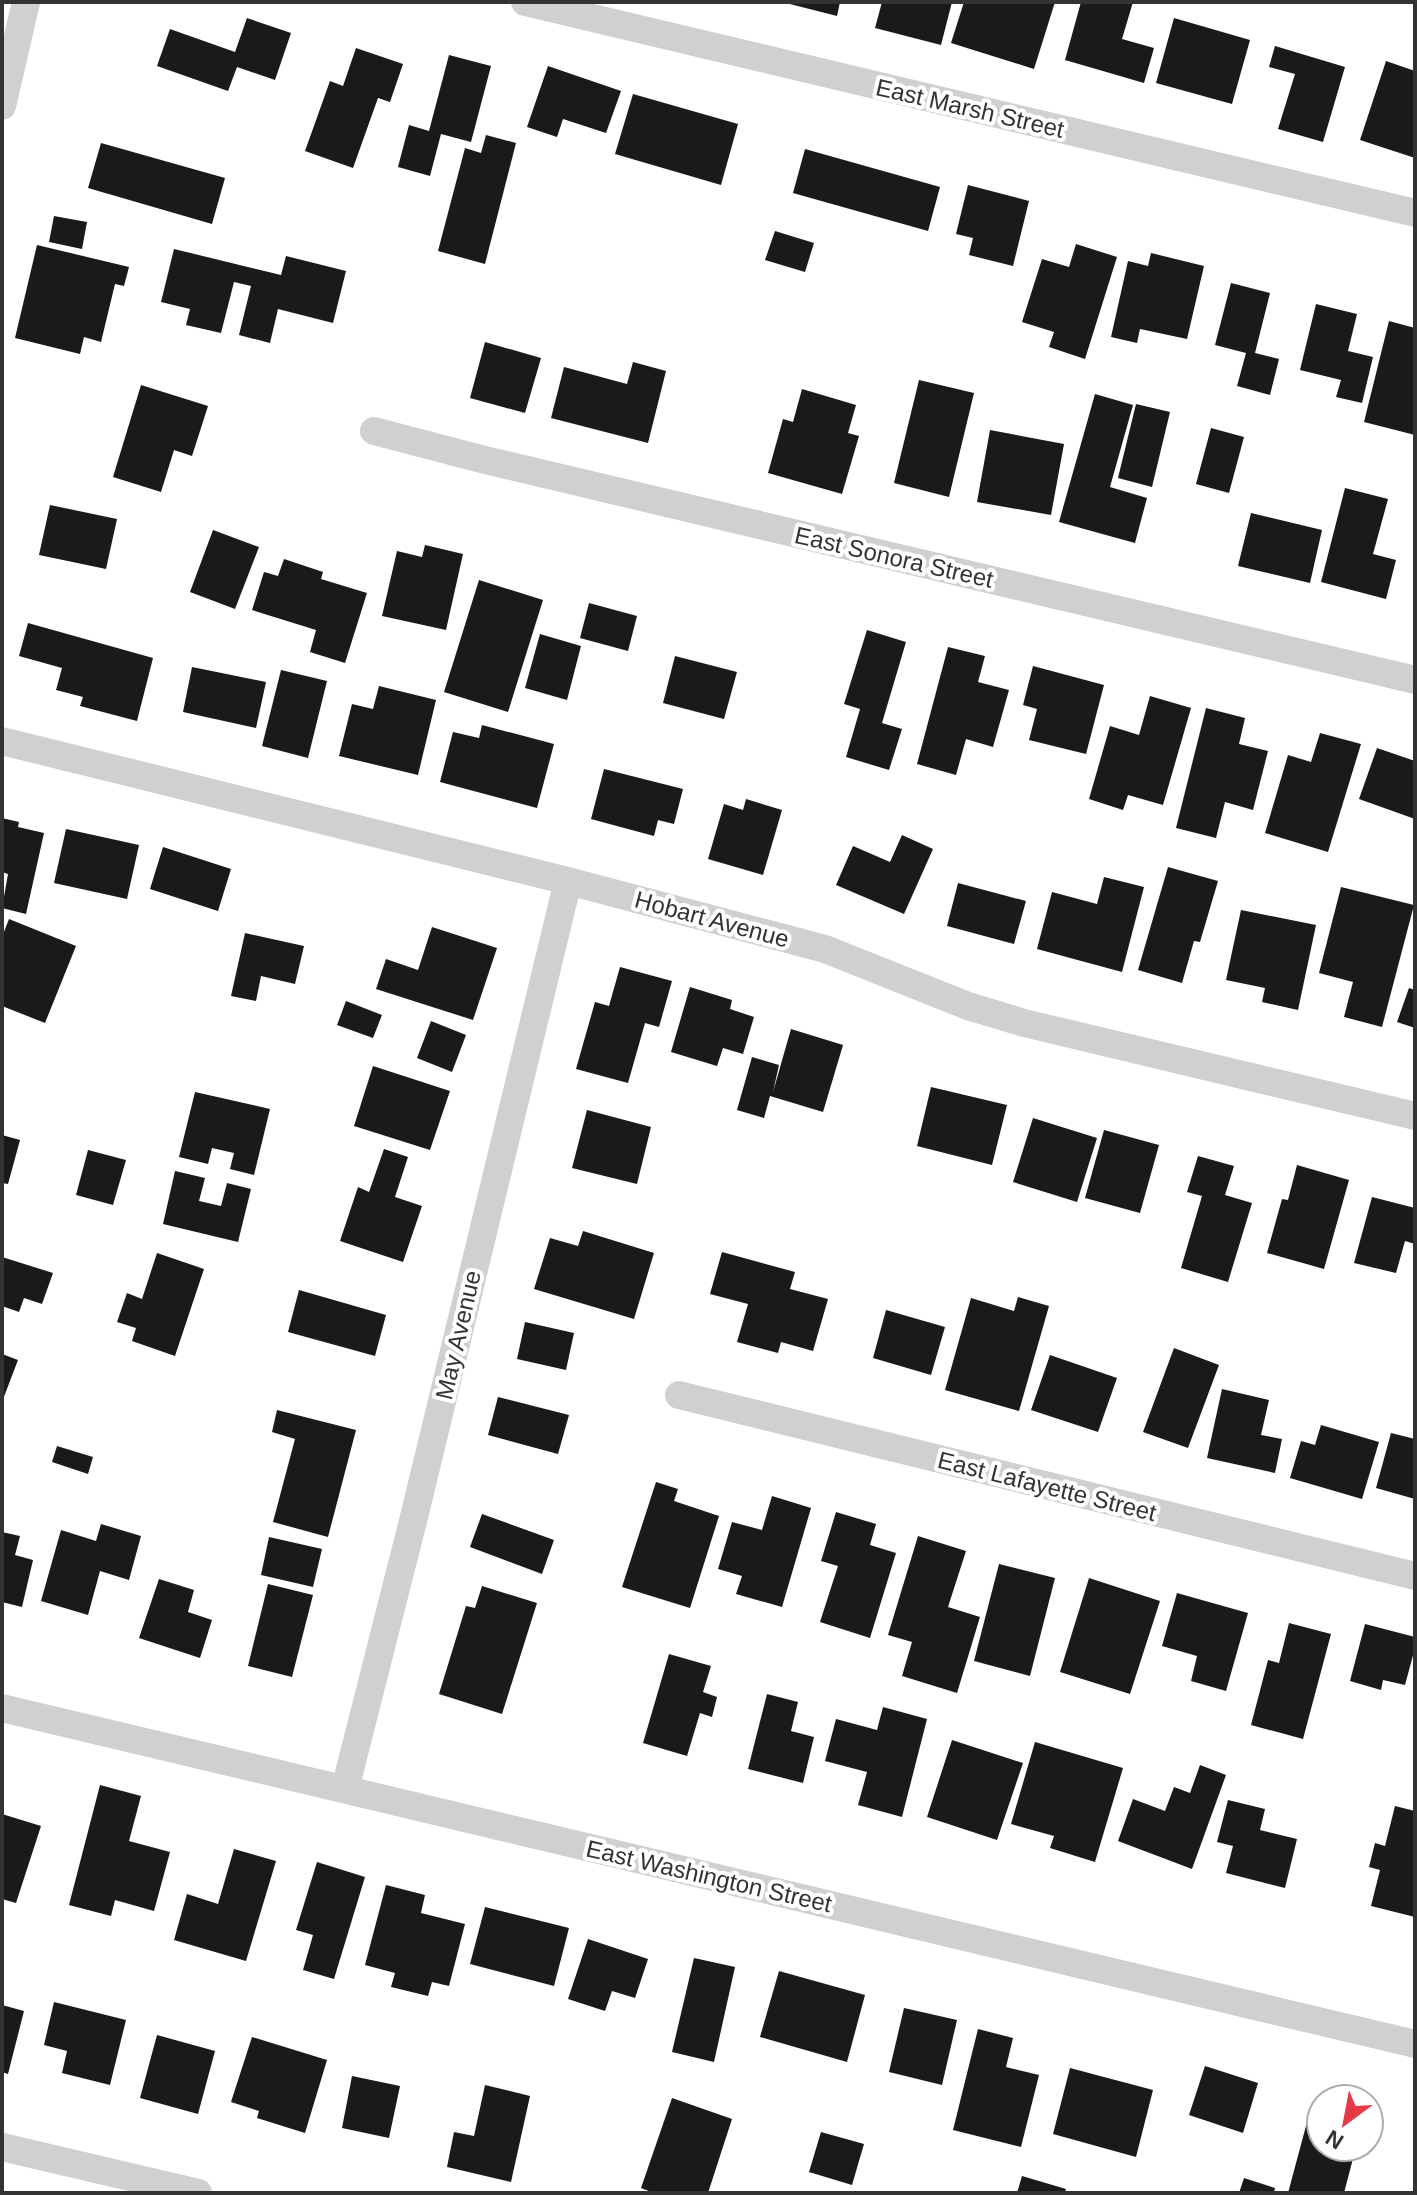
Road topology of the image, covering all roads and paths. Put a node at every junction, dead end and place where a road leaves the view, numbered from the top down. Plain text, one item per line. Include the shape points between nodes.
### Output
1 (26, 2) edge
2 (525, 2) edge
3 (2, 106) edge
4 (1415, 213) edge
5 (374, 431) dead end
6 (1415, 680) edge
7 (2, 741) edge
8 (568, 881) junction
9 (1415, 1116) edge
10 (679, 1395) dead end
11 (1415, 1576) edge
12 (2, 1708) edge
13 (345, 1789) junction
14 (1415, 2044) edge
15 (2, 2147) edge
16 (198, 2193) edge

1 - 3 street
2 - 4 street, East Marsh Street
5 - 6 street, East Sonora Street
7 - 8 street, Hobart Avenue
8 - 9 street, Hobart Avenue via 825,949 1024,1023
8 - 13 street, May Avenue
10 - 11 street, East Lafayette Street
12 - 13 street, East Washington Street
13 - 14 street, East Washington Street
15 - 16 street

